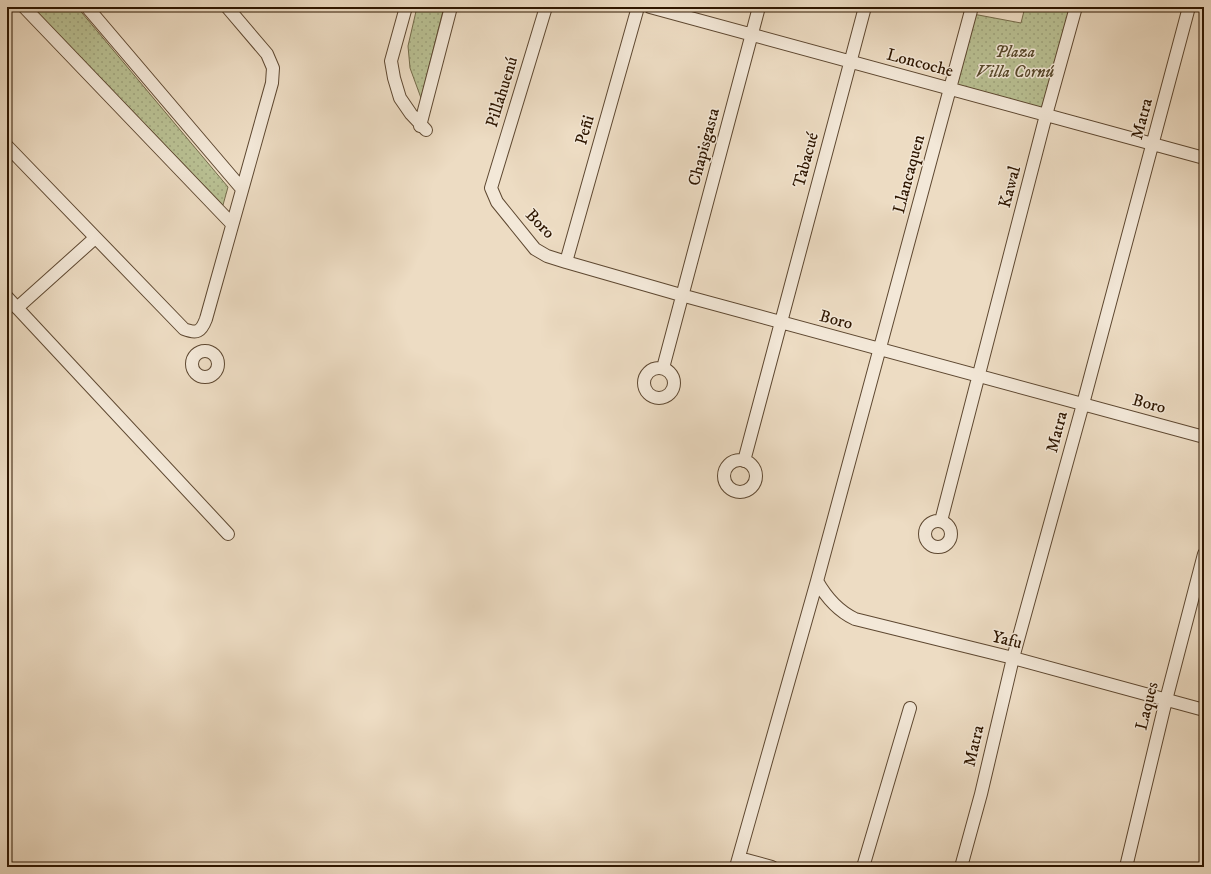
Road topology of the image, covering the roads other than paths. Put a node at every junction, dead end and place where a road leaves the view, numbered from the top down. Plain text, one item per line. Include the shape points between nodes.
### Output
1 (24, 7) edge
2 (87, 7) edge
3 (227, 7) edge
4 (406, 7) edge
5 (451, 7) edge
6 (546, 7) edge
7 (638, 7) edge
8 (650, 7) edge
9 (759, 7) edge
10 (865, 7) edge
11 (972, 7) edge
12 (1076, 7) edge
13 (1190, 7) edge
14 (751, 35) junction
15 (850, 62) junction
16 (950, 89) junction
17 (1046, 115) junction
18 (1153, 144) junction
19 (7, 146) edge
20 (1204, 158) edge
21 (491, 188) joint
22 (242, 189) junction
23 (232, 224) junction
24 (95, 238) junction
25 (566, 262) junction
26 (681, 295) junction
27 (7, 297) edge
28 (17, 308) junction
29 (781, 322) junction
30 (193, 333) junction
31 (879, 349) junction
32 (200, 352) dead end
33 (663, 368) dead end
34 (978, 376) junction
35 (1083, 404) junction
36 (1204, 437) edge
37 (744, 461) dead end
38 (941, 521) dead end
39 (228, 534) dead end
40 (1204, 554) edge
41 (817, 581) junction
42 (1013, 658) junction
43 (1166, 700) junction
44 (910, 708) dead end
45 (1204, 710) edge
46 (738, 862) edge
47 (772, 867) edge
48 (863, 867) edge
49 (961, 867) edge
50 (1126, 867) edge

1 - 23 street
2 - 22 street
3 - 22 street via 267,54 273,68 272,84
4 - 5 street via 392,61 394,78 400,98 423,128
6 - 21 street, Pillahuenú
7 - 25 street, Peñi
8 - 14 street, Loncoche
9 - 14 street, Chapisgasta
10 - 15 street, Tabacué
11 - 16 street, Llancaquen
12 - 17 street, Kawal
13 - 18 street, Matra
14 - 15 street, Loncoche
14 - 26 street, Chapisgasta
15 - 16 street, Loncoche
15 - 29 street, Tabacué
16 - 17 street, Loncoche
16 - 31 street, Llancaquen
17 - 18 street, Loncoche
17 - 34 street, Kawal
18 - 20 street, Loncoche
18 - 35 street, Matra
19 - 24 street
21 - 25 street, Boro via 497,202 535,249
22 - 23 street
23 - 30 street via 206,319 203,327
24 - 28 street
24 - 30 street via 184,329
25 - 26 street, Boro
26 - 29 street, Boro
26 - 33 street, Chapisgasta
27 - 28 street
28 - 39 street
29 - 31 street, Boro
29 - 37 street, Tabacué
30 - 32 street
31 - 34 street, Boro
31 - 41 street, Llancaquen
34 - 35 street, Boro
34 - 38 street, Kawal
35 - 36 street, Boro
35 - 42 street, Matra
40 - 43 street, Laques
41 - 42 street, Yafu via 838,608 854,619
41 - 46 street, Llancaquen
42 - 43 street, Yafu
42 - 49 street, Matra
43 - 45 street, Yafu
43 - 50 street, Laques
44 - 48 street
46 - 47 street

